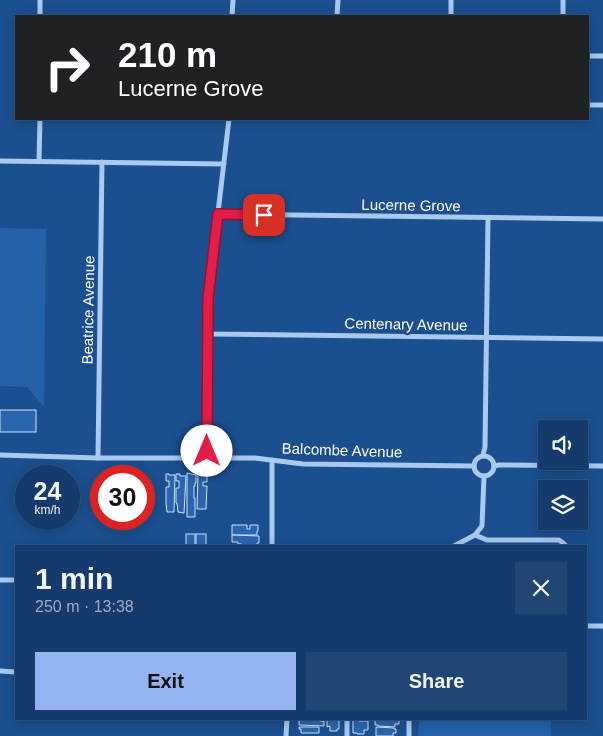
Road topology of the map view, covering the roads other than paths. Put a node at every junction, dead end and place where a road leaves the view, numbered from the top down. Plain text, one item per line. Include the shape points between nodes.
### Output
1 (40, 0) edge
2 (233, 0) edge
3 (338, 0) edge
4 (451, 0) edge
5 (563, 0) edge
6 (40, 15) edge
7 (232, 15) edge
8 (338, 15) edge
9 (451, 15) edge
10 (564, 15) edge
11 (589, 56) edge
12 (603, 56) edge
13 (589, 105) edge
14 (603, 105) edge
15 (40, 120) edge
16 (229, 120) edge
17 (0, 160) edge
18 (39, 161) junction
19 (102, 162) junction
20 (224, 164) junction
21 (218, 214) junction
22 (488, 218) junction
23 (603, 219) edge
24 (208, 334) junction
25 (485, 338) junction
26 (603, 339) edge
27 (0, 455) edge
28 (483, 455) junction
29 (98, 458) junction
30 (207, 458) junction
31 (272, 460) junction
32 (474, 466) junction
33 (494, 466) junction
34 (603, 466) edge
35 (484, 476) junction
36 (475, 535) junction
37 (272, 545) edge
38 (456, 545) edge
39 (565, 545) edge
40 (0, 580) edge
41 (15, 580) edge
42 (587, 626) edge
43 (603, 626) edge
44 (0, 672) edge
45 (15, 672) edge
46 (287, 720) edge
47 (347, 720) edge
48 (409, 720) edge
49 (286, 736) edge
50 (347, 736) edge
51 (409, 736) edge

1 - 6 street
2 - 7 street
3 - 8 street
4 - 9 street
5 - 10 street
11 - 12 street
13 - 14 street
15 - 18 street
16 - 20 street
17 - 18 street
18 - 19 street
19 - 20 street
19 - 29 street, Beatrice Avenue
20 - 21 street
21 - 22 street, Lucerne Grove
21 - 24 street via 208,298
22 - 23 street, Lucerne Grove
22 - 25 street
24 - 25 street, Centenary Avenue
24 - 30 street
25 - 26 street, Centenary Avenue
25 - 28 street
27 - 29 street, Balcombe Avenue
28 - 32 street via 475,460
28 - 33 street via 490,457
29 - 30 street, Balcombe Avenue
30 - 31 street, Balcombe Avenue
31 - 32 street, Balcombe Avenue via 303,464
31 - 37 street
32 - 35 street via 476,472
33 - 34 street
33 - 35 street via 492,472
35 - 36 street via 482,526
36 - 38 street
36 - 39 street via 487,540 559,540
40 - 41 street
42 - 43 street
44 - 45 street
46 - 49 street
47 - 50 street
48 - 51 street

